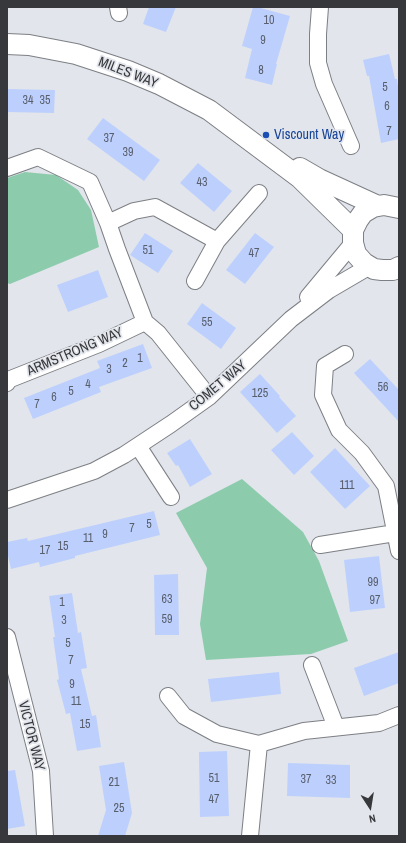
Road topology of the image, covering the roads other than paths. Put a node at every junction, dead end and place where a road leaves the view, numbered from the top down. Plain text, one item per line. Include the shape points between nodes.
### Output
1 (320, 7) edge
2 (7, 44) edge
3 (238, 131) junction
4 (350, 146) dead end
5 (7, 168) edge
6 (259, 193) dead end
7 (393, 206) edge
8 (108, 223) junction
9 (353, 236) junction
10 (218, 241) junction
11 (384, 268) edge
12 (195, 281) dead end
13 (399, 285) edge
14 (291, 319) junction
15 (145, 322) junction
16 (345, 354) dead end
17 (7, 383) edge
18 (209, 397) junction
19 (138, 446) junction
20 (171, 497) dead end
21 (7, 500) edge
22 (395, 532) junction
23 (320, 545) dead end
24 (399, 551) edge
25 (8, 646) edge
26 (312, 665) dead end
27 (168, 696) dead end
28 (399, 715) edge
29 (336, 727) junction
30 (259, 744) junction
31 (45, 836) edge
32 (250, 836) edge

1 - 4 street via 318,62 324,84
2 - 3 street, MILES WAY via 76,54 128,71 208,110
3 - 7 street, MILES WAY via 318,178
3 - 9 street, MILES WAY via 300,178
5 - 8 street via 38,157 90,182
6 - 10 street
7 - 9 street, MILES WAY via 373,207 364,213 358,220
8 - 10 street via 134,211 155,207
8 - 15 street
9 - 11 street, MILES WAY via 356,254 364,263
9 - 14 street, COMET WAY
10 - 12 street
11 - 13 street, MILES WAY
11 - 14 street, COMET WAY via 329,290
14 - 18 street, COMET WAY
15 - 17 street, ARMSTRONG WAY via 99,344 8,380
15 - 18 street via 158,333
16 - 22 street via 325,366 323,395 339,430 362,452 386,486
18 - 19 street, COMET WAY
19 - 20 street
19 - 21 street, COMET WAY via 94,471
22 - 23 street
22 - 24 street
25 - 31 street, VICTOR WAY via 41,771
26 - 29 street
27 - 30 street via 184,716 217,734
28 - 29 street via 379,723
29 - 30 street via 304,731
30 - 32 street

